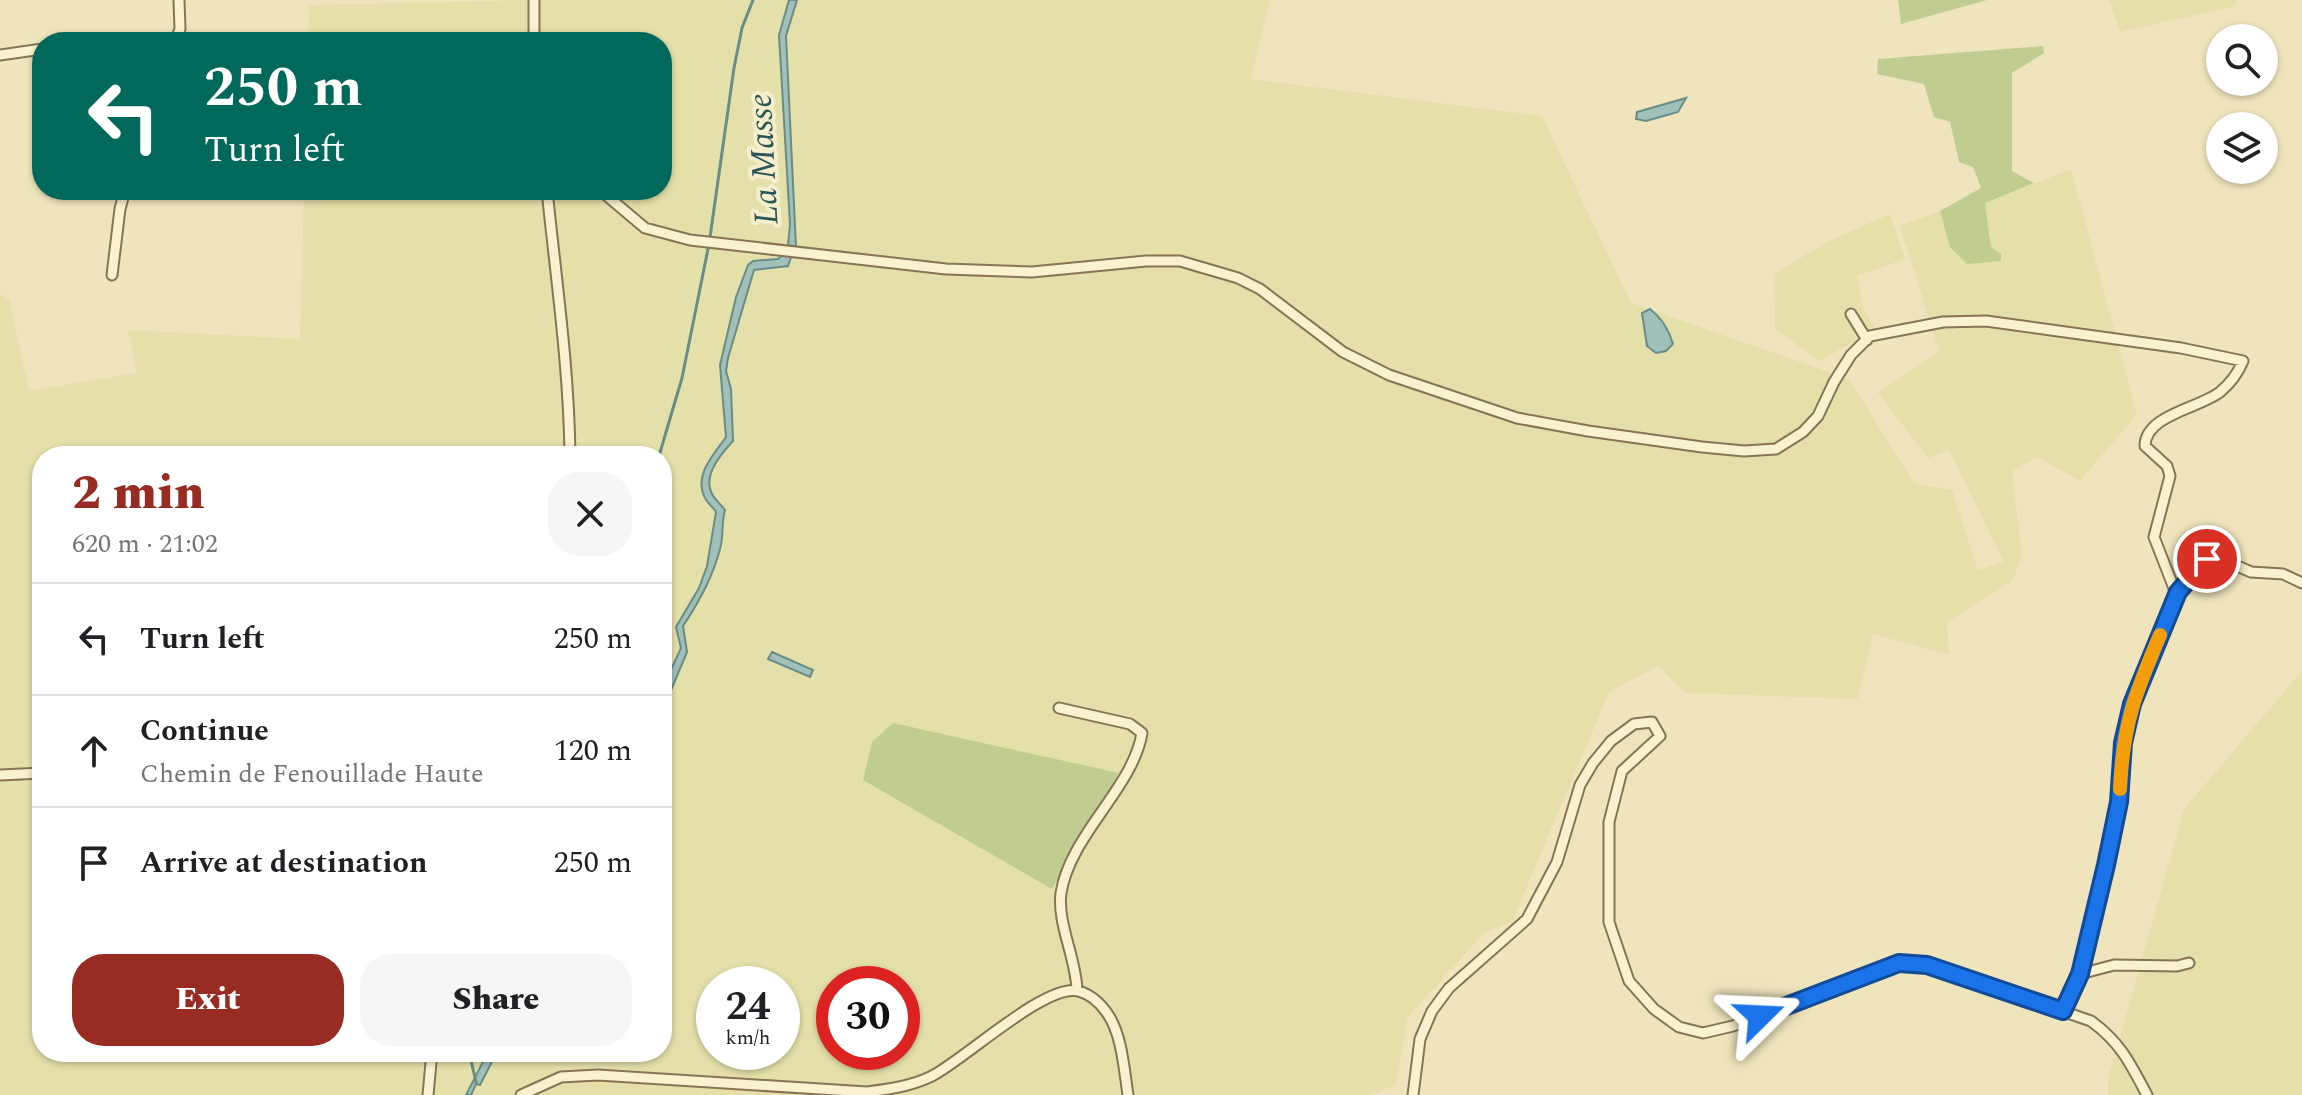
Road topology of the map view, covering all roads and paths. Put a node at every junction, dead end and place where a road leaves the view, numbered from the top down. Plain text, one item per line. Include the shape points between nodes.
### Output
1 (179, 0) edge
2 (534, 0) edge
3 (179, 32) edge
4 (534, 32) edge
5 (32, 50) edge
6 (0, 55) edge
7 (122, 200) edge
8 (548, 200) edge
9 (612, 200) edge
10 (112, 275) dead end
11 (1851, 314) dead end
12 (1867, 340) junction
13 (570, 446) edge
14 (2302, 583) edge
15 (2177, 596) junction
16 (1059, 708) dead end
17 (32, 773) edge
18 (0, 775) edge
19 (2189, 963) dead end
20 (2080, 974) junction
21 (1077, 990) junction
22 (2063, 1011) junction
23 (431, 1062) edge
24 (428, 1095) edge
25 (521, 1095) edge
26 (1128, 1095) edge
27 (1413, 1095) edge
28 (2147, 1095) edge

1 - 3 street
2 - 4 street
5 - 6 street
7 - 10 street
8 - 13 street
9 - 12 street via 645,228 690,240 946,269 1032,272 1180,261 1260,289 1343,352 1389,375 1517,418 1716,449 1776,449 1803,432 1818,416 1851,355
11 - 12 street
12 - 15 street via 1943,322 1986,321 2243,361 2221,391 2163,419 2145,439 2170,476 2154,537
14 - 15 street via 2283,574 2251,572 2212,555
15 - 20 street via 2127,723 2119,802
16 - 21 street via 1130,724 1142,733 1064,880 1061,909
17 - 18 street
19 - 20 street via 2114,965
20 - 22 street
21 - 25 street via 1063,991 1020,1013 966,1055 900,1088 867,1092 598,1075 561,1077
21 - 26 street via 1094,998 1109,1015
22 - 27 street via 1927,965 1899,963 1733,1026 1703,1033 1679,1027 1629,981 1609,922 1614,796 1622,771 1660,736 1652,722 1634,724 1611,741 1580,785 1557,862 1527,919 1449,988 1432,1011 1420,1039
22 - 28 street via 2109,1034 2124,1050
23 - 24 street

